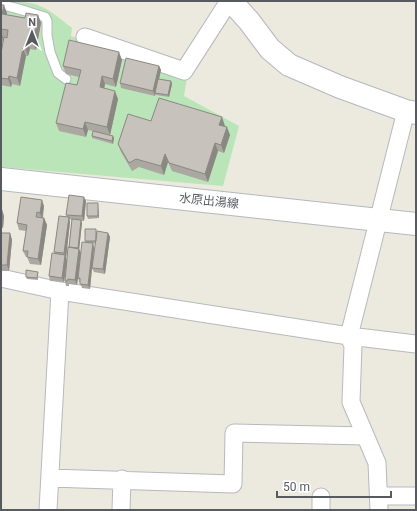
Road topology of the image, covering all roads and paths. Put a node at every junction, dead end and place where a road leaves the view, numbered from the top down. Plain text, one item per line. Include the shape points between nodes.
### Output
1 (230, 1) edge
2 (1, 5) edge
3 (84, 37) dead end
4 (66, 79) edge
5 (411, 112) edge
6 (1, 179) edge
7 (379, 220) junction
8 (416, 224) edge
9 (1, 278) edge
10 (60, 290) junction
11 (348, 336) junction
12 (416, 344) edge
13 (365, 436) junction
14 (50, 478) junction
15 (122, 479) junction
16 (416, 496) edge
17 (380, 503) edge
18 (48, 510) edge
19 (121, 510) edge

1 - 3 street via 184,72
1 - 5 main road via 270,49 290,65 340,88
2 - 4 lane via 45,17 50,52 58,73
5 - 7 street
6 - 7 main road, 水原出湯線
7 - 8 main road, 水原出湯線
7 - 11 street
9 - 10 street
10 - 11 street
10 - 14 street
11 - 12 street
11 - 13 street via 353,346 351,402
13 - 15 street via 234,433 234,484
13 - 17 street via 377,463
14 - 15 street
14 - 18 street
15 - 19 street
16 - 17 street

